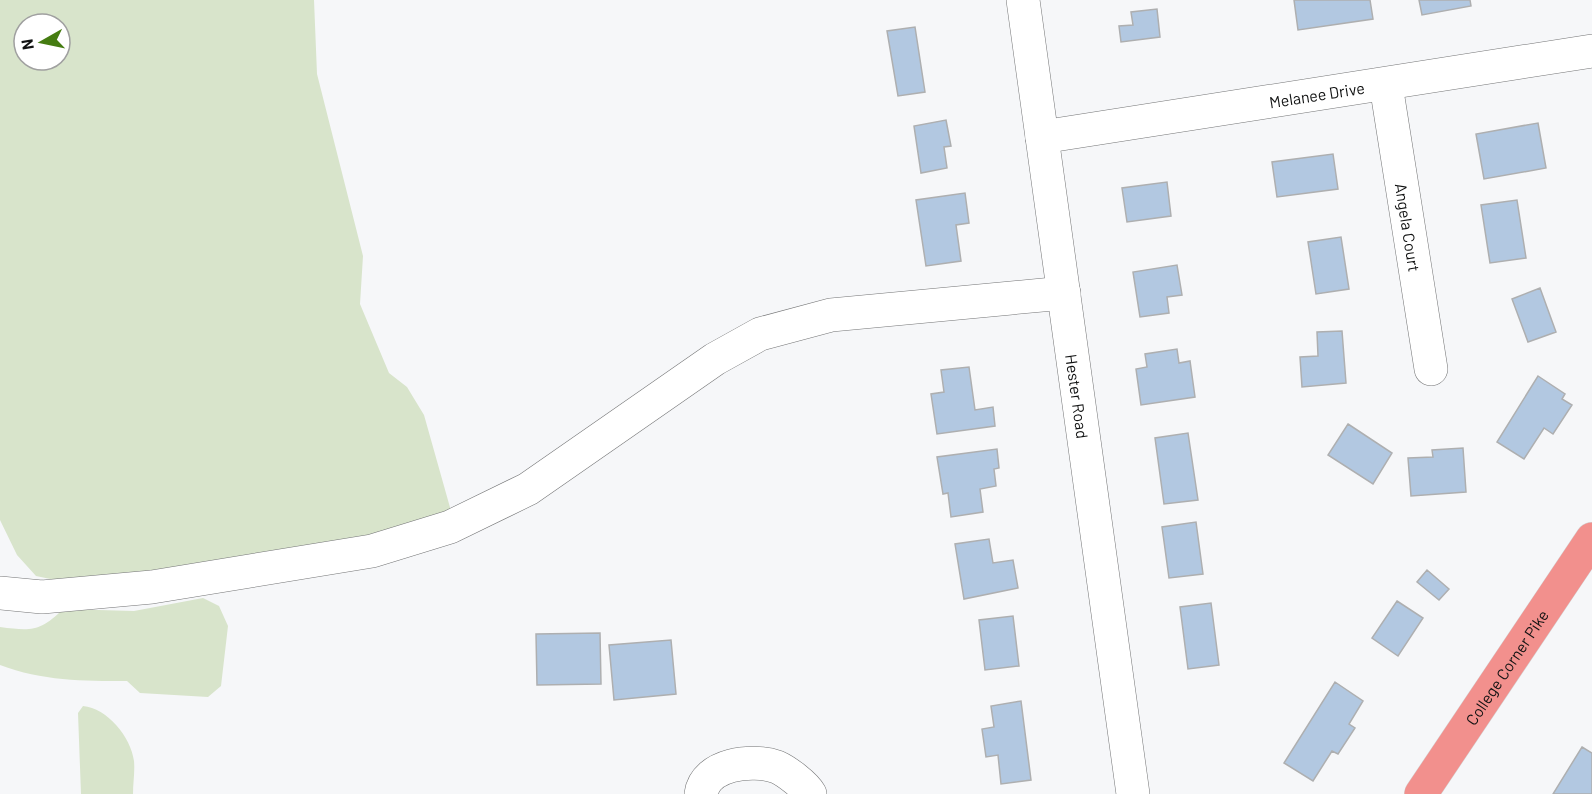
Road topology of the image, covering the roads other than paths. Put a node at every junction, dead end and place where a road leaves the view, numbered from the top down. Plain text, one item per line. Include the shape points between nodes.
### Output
1 (1023, 0) edge
2 (1592, 51) edge
3 (1386, 85) junction
4 (1042, 137) junction
5 (1064, 293) junction
6 (1431, 369) dead end
7 (1592, 539) edge
8 (0, 593) edge
9 (701, 794) edge
10 (810, 794) edge
11 (1133, 794) edge
12 (1421, 794) edge

1 - 4 street, Hester Road
2 - 3 street, Melanee Drive
3 - 4 street, Melanee Drive
3 - 6 street, Angela Court
4 - 5 street, Hester Road
5 - 8 street via 831,315 759,334 715,359 528,489 450,527 372,551 152,587 42,597
5 - 11 street, Hester Road
7 - 12 highway, College Corner Pike
9 - 10 street via 702,784 716,771 742,764 777,767

